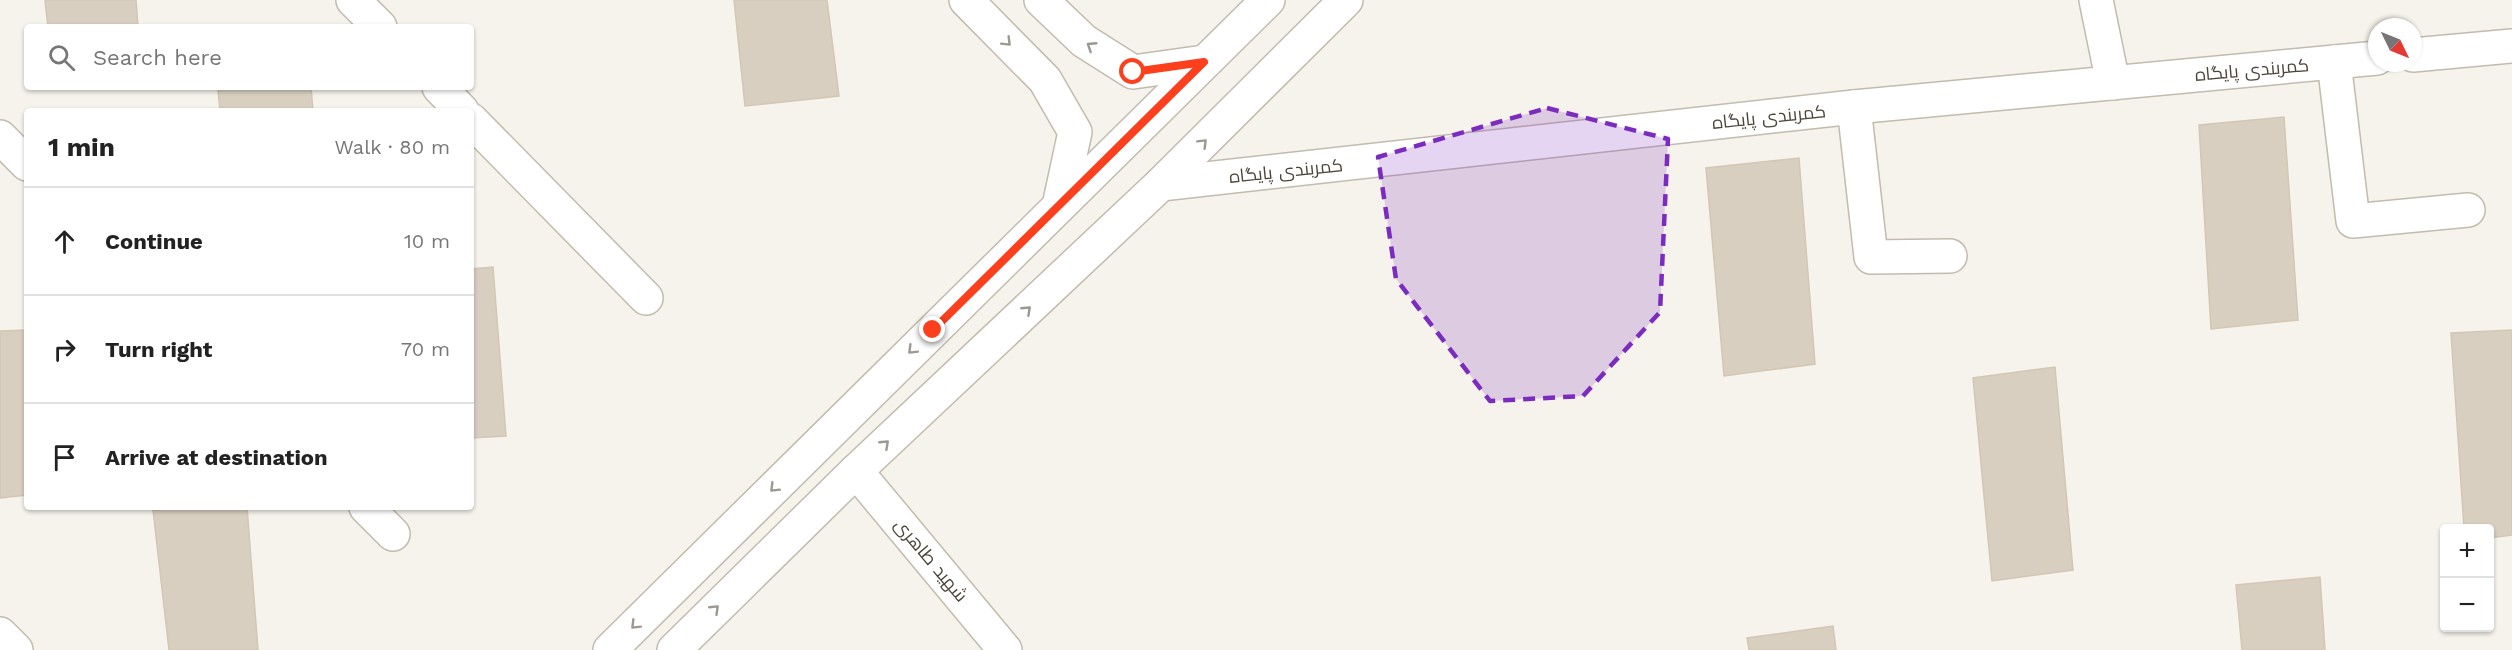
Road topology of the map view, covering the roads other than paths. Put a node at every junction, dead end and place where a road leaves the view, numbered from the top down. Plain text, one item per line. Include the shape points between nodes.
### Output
1 (353, 0) edge
2 (966, 0) edge
3 (1041, 0) edge
4 (1268, 0) edge
5 (1346, 0) edge
6 (2096, 0) edge
7 (377, 24) edge
8 (2512, 46) edge
9 (2422, 54) edge
10 (2368, 59) edge
11 (1204, 62) junction
12 (2334, 62) junction
13 (2113, 83) junction
14 (442, 90) edge
15 (1854, 107) junction
16 (459, 108) edge
17 (474, 123) edge
18 (0, 137) edge
19 (24, 161) edge
20 (1161, 184) junction
21 (1059, 206) junction
22 (2468, 210) dead end
23 (1950, 256) dead end
24 (646, 298) dead end
25 (856, 471) junction
26 (369, 510) edge
27 (393, 534) dead end
28 (0, 634) edge
29 (16, 650) edge
30 (610, 650) edge
31 (674, 650) edge
32 (1005, 650) edge

1 - 7 street
2 -> 21 street via 1045,80 1075,132
11 -> 3 street via 1133,72 1084,41
4 - 11 street
20 -> 5 street
6 - 13 street
8 - 9 street
10 - 12 street, کمربندی پایگاه
11 - 21 street
12 - 13 street, کمربندی پایگاه
12 - 22 street via 2353,221
13 - 15 street, کمربندی پایگاه
14 - 16 street
15 - 20 street, کمربندی پایگاه
15 - 23 street via 1871,257
17 - 24 street
18 - 19 street
25 -> 20 street
21 -> 30 street
31 -> 25 street
25 - 32 street, شهید طاهری
26 - 27 street
28 - 29 street

